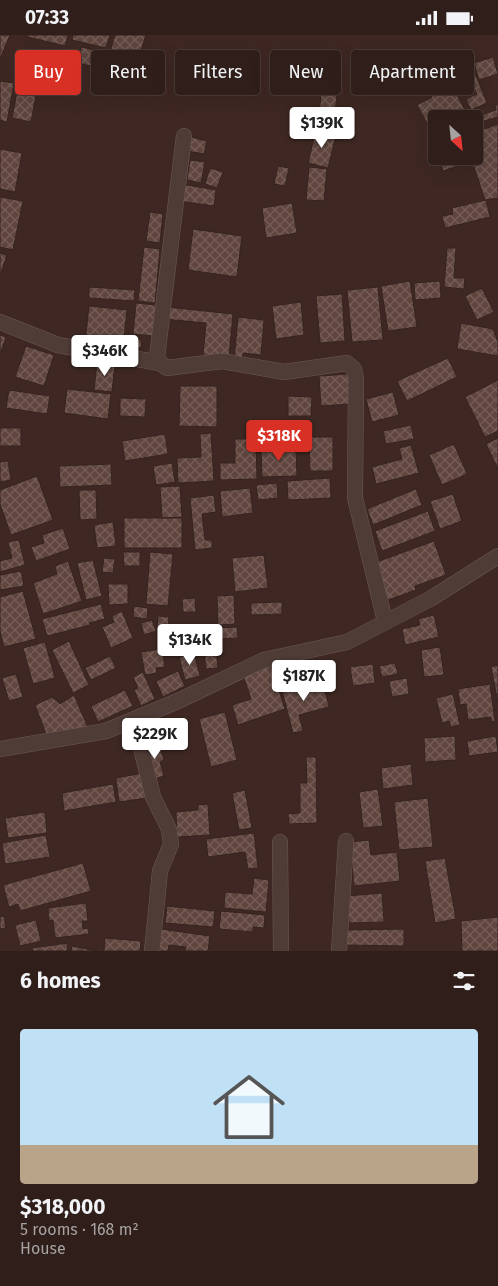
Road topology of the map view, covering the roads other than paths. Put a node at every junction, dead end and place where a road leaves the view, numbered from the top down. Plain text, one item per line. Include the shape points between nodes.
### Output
1 (184, 136) dead end
2 (0, 322) edge
3 (160, 363) junction
4 (498, 556) edge
5 (385, 621) junction
6 (134, 719) junction
7 (0, 749) edge
8 (346, 841) dead end
9 (280, 842) dead end
10 (152, 951) edge
11 (281, 951) edge
12 (338, 951) edge

1 - 3 street via 157,357
2 - 3 street via 58,345
3 - 5 street via 167,368 222,361 284,372 347,363 354,369 355,498
4 - 5 street via 430,599
5 - 6 street via 347,642 264,660
6 - 7 street via 106,731
6 - 10 street via 153,797 168,829 170,844 160,871
8 - 12 street
9 - 11 street

